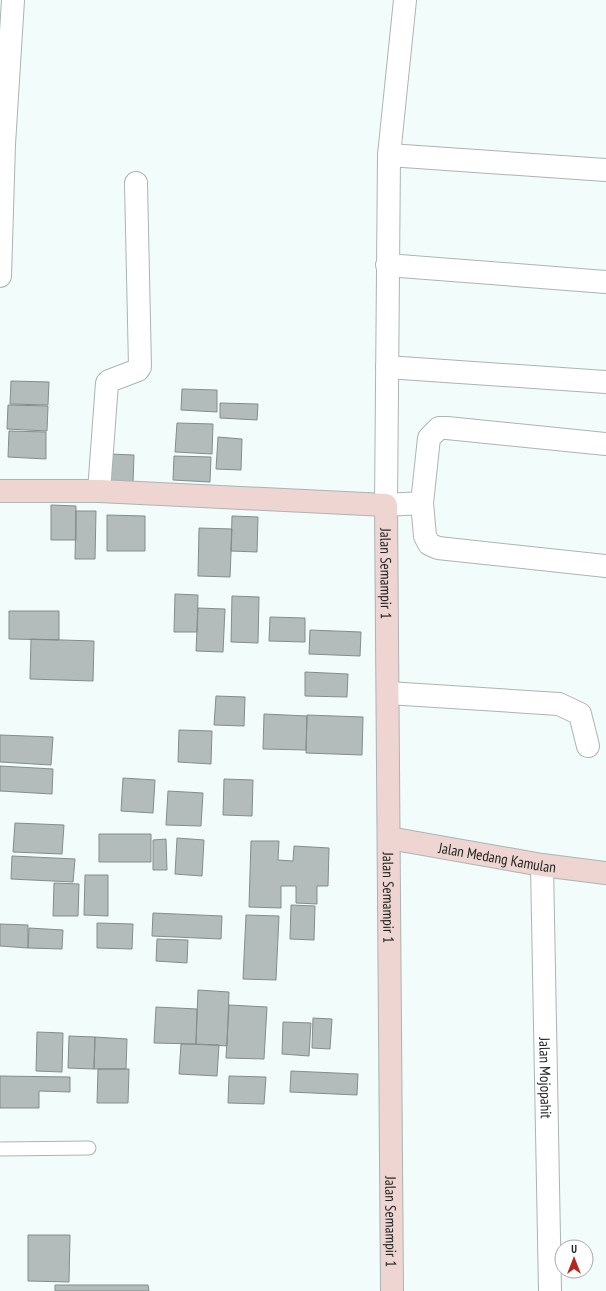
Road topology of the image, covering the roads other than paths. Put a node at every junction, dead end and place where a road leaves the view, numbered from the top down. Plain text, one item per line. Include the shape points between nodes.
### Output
1 (13, 0) edge
2 (405, 0) edge
3 (5, 35) edge
4 (2, 144) edge
5 (389, 155) junction
6 (606, 170) edge
7 (136, 183) dead end
8 (387, 265) junction
9 (0, 276) edge
10 (606, 282) edge
11 (387, 367) junction
12 (606, 382) edge
13 (606, 444) edge
14 (0, 491) edge
15 (99, 491) junction
16 (422, 503) junction
17 (386, 505) junction
18 (606, 566) edge
19 (388, 693) junction
20 (588, 746) dead end
21 (389, 838) junction
22 (542, 865) junction
23 (606, 873) edge
24 (89, 1148) dead end
25 (0, 1149) edge
26 (392, 1291) edge
27 (550, 1291) edge

1 - 3 street
2 - 5 street
3 - 4 street
4 - 9 street
5 - 6 street
5 - 8 street
7 - 15 street via 140,367 107,383
8 - 10 street
8 - 11 street
11 - 12 street
11 - 17 street
13 - 16 street via 439,428 429,438
14 - 15 street
15 - 17 street
16 - 17 street
16 - 18 street via 425,536 429,544 438,548
17 - 19 street, Jalan Semampir 1
19 - 20 street via 559,704 580,714
19 - 21 street, Jalan Semampir 1
21 - 22 street, Jalan Medang Kamulan
21 - 26 street, Jalan Semampir 1
22 - 23 street, Jalan Medang Kamulan
22 - 27 street, Jalan Mojopahit
24 - 25 lane

